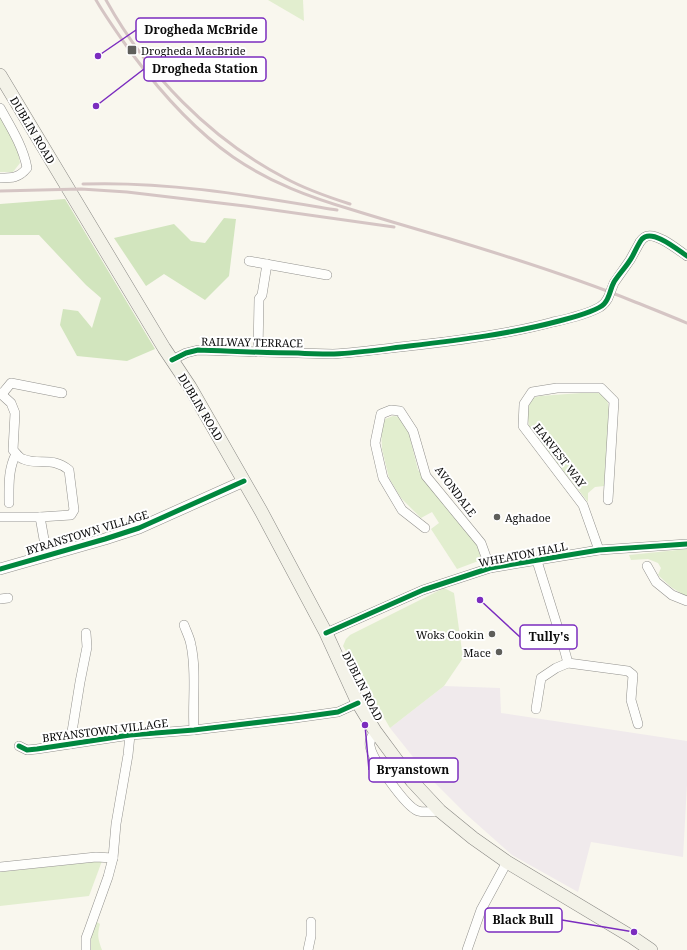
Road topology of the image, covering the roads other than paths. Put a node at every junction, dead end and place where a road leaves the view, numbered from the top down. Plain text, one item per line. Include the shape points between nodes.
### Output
1 (0, 76) edge
2 (0, 108) edge
3 (0, 178) edge
4 (687, 256) edge
5 (249, 261) dead end
6 (267, 264) junction
7 (327, 275) dead end
8 (258, 352) junction
9 (172, 360) junction
10 (62, 392) dead end
11 (1, 394) edge
12 (16, 454) junction
13 (244, 481) junction
14 (608, 500) dead end
15 (9, 503) dead end
16 (0, 517) edge
17 (40, 517) junction
18 (425, 528) dead end
19 (687, 544) edge
20 (599, 550) junction
21 (47, 556) junction
22 (537, 561) junction
23 (647, 566) dead end
24 (490, 568) junction
25 (0, 570) edge
26 (687, 601) edge
27 (184, 624) dead end
28 (86, 633) dead end
29 (326, 633) junction
30 (568, 663) junction
31 (358, 703) junction
32 (536, 709) dead end
33 (638, 724) dead end
34 (194, 730) junction
35 (375, 731) junction
36 (130, 735) junction
37 (70, 744) junction
38 (18, 746) dead end
39 (440, 811) junction
40 (113, 858) junction
41 (507, 862) junction
42 (0, 867) edge
43 (311, 922) dead end
44 (86, 950) edge
45 (308, 950) edge
46 (466, 950) edge
47 (651, 950) edge

1 - 9 main road, DUBLIN ROAD
2 - 3 street via 18,142 27,168 15,177
4 - 8 street, RAILWAY TERRACE, bridge via 656,236 645,236 614,283 605,303 594,310 541,326 494,335 353,353
5 - 6 street
6 - 7 street
6 - 8 street via 262,295 258,299
8 - 9 street, RAILWAY TERRACE via 198,350
9 - 13 main road, DUBLIN ROAD
10 - 11 street via 11,383
11 - 12 street via 11,403 15,413 13,450
12 - 15 street via 10,476
12 - 17 street via 21,459 52,462 69,470 74,510 71,515
13 - 21 street, BYRANSTOWN VILLAGE via 139,528
13 - 29 main road, DUBLIN ROAD
14 - 20 street, HARVEST WAY via 614,401 601,388 557,388 532,392 524,404 523,426 583,505
16 - 17 street
17 - 21 street
18 - 24 street, AVONDALE via 402,510 383,478 375,443 381,414 391,410 400,411 413,431 426,476 481,543
19 - 20 street, WHEATON HALL
20 - 22 street, WHEATON HALL
21 - 25 street, BYRANSTOWN VILLAGE
22 - 24 street, WHEATON HALL
22 - 30 street
23 - 26 street via 656,582 672,595
24 - 29 street, WHEATON HALL via 423,590
27 - 34 street via 191,644 194,672
28 - 37 street, BRYANSTOWN VILLAGE via 87,647
29 - 31 main road, DUBLIN ROAD
30 - 32 street via 541,678
30 - 33 street via 628,671 633,675 631,700
31 - 34 street, BRYANSTOWN VILLAGE via 338,712
31 - 35 main road, DUBLIN ROAD
34 - 36 street, BRYANSTOWN VILLAGE
35 - 39 main road, DUBLIN ROAD via 412,781
35 - 39 street via 370,740 370,747 391,783 412,808 418,811
36 - 37 street, BRYANSTOWN VILLAGE
36 - 40 street, BRYANSTOWN VILLAGE
37 - 38 street, BRYANSTOWN VILLAGE via 27,750
39 - 41 main road, DUBLIN ROAD
40 - 42 street via 96,857
40 - 44 street, BRYANSTOWN VILLAGE via 86,938
41 - 46 street via 481,910
41 - 47 main road, DUBLIN ROAD
43 - 45 street

